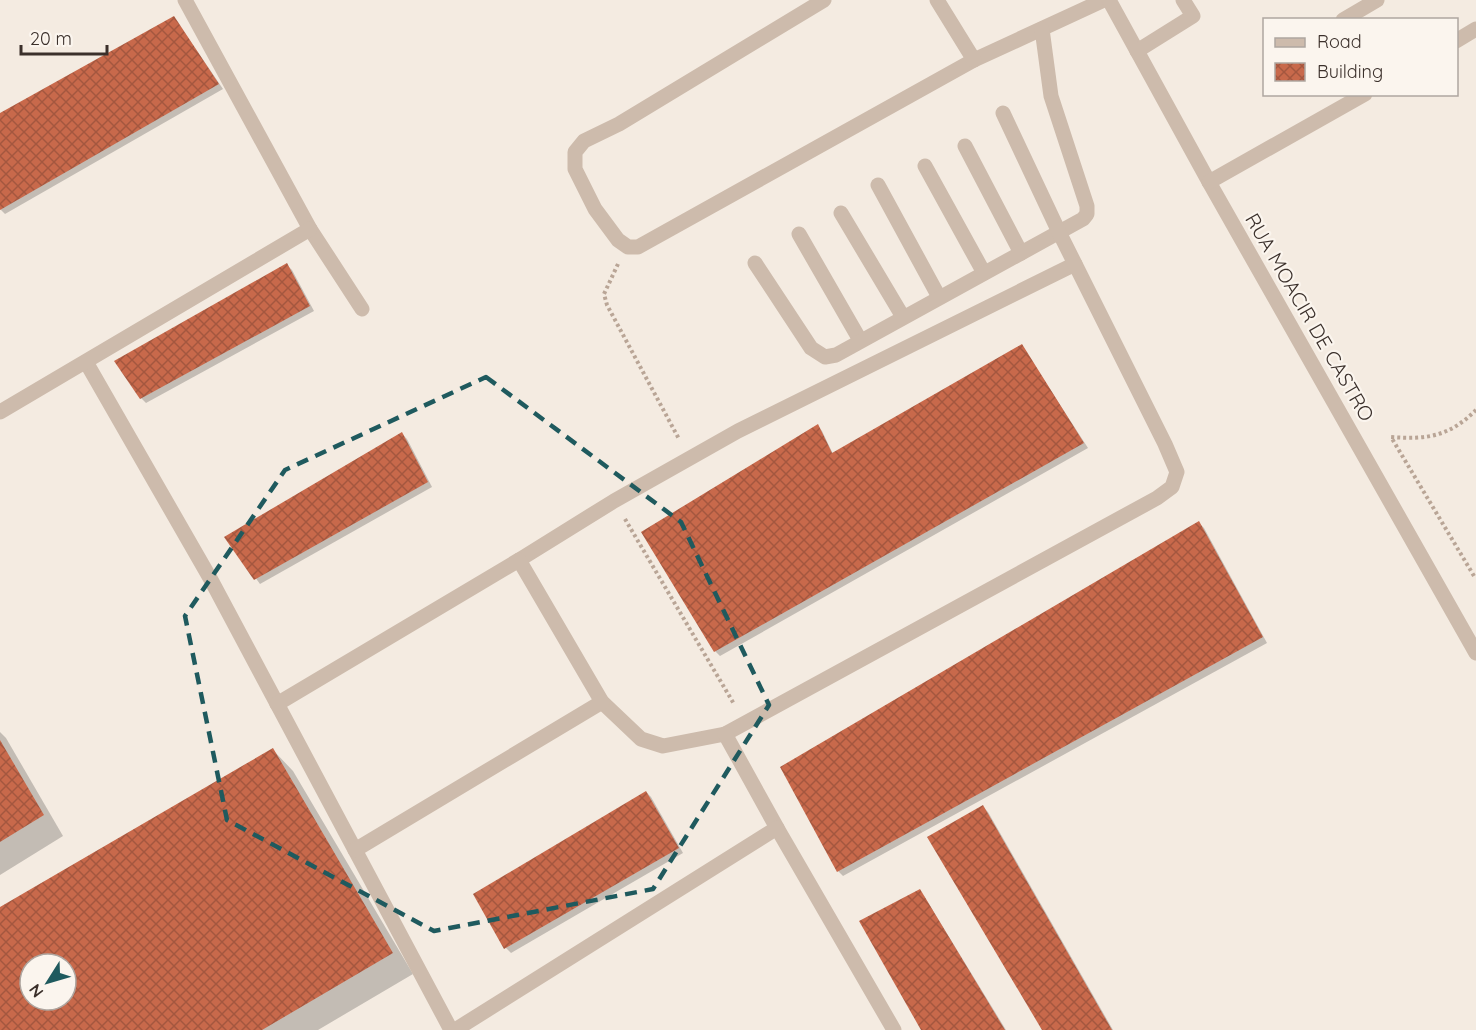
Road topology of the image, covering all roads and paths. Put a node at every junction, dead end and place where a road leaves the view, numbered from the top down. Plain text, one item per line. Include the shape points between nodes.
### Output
1 (185, 0) edge
2 (824, 0) edge
3 (937, 0) edge
4 (1104, 0) edge
5 (1109, 0) edge
6 (1183, 0) edge
7 (1377, 0) edge
8 (1346, 18) edge
9 (1042, 28) junction
10 (1476, 29) edge
11 (1458, 40) edge
12 (1137, 51) junction
13 (974, 60) junction
14 (1357, 97) edge
15 (1003, 113) dead end
16 (965, 146) dead end
17 (925, 166) dead end
18 (1209, 182) junction
19 (878, 186) dead end
20 (841, 213) dead end
21 (310, 229) junction
22 (1059, 232) junction
23 (799, 234) dead end
24 (628, 247) junction
25 (1021, 253) junction
26 (755, 263) dead end
27 (1075, 264) junction
28 (984, 273) junction
29 (939, 297) junction
30 (362, 309) dead end
31 (903, 317) junction
32 (860, 340) junction
33 (86, 362) junction
34 (1476, 410) edge
35 (0, 412) edge
36 (690, 458) junction
37 (614, 501) junction
38 (519, 560) junction
39 (1476, 570) edge
40 (1476, 653) edge
41 (602, 702) junction
42 (277, 704) junction
43 (745, 723) junction
44 (725, 734) junction
45 (777, 828) junction
46 (355, 850) junction
47 (453, 1030) edge
48 (894, 1030) edge

1 - 21 street
2 - 24 street via 584,141 575,152 574,169 595,209
3 - 13 street
4 - 9 street
5 - 12 street, RUA MOACIR DE CASTRO
6 - 12 street via 1193,16
7 - 8 street
9 - 13 street
9 - 22 street via 1051,96 1087,206 1083,219
10 - 11 street
12 - 18 street, RUA MOACIR DE CASTRO
13 - 24 street via 638,247
14 - 18 street
15 - 22 street
16 - 25 street
17 - 28 street
18 - 40 street, RUA MOACIR DE CASTRO
19 - 29 street
20 - 31 street
21 - 30 street
21 - 33 street
22 - 25 street
22 - 27 street
23 - 32 street
24 - 36 path via 608,282 604,294 607,305
25 - 28 street
26 - 32 street via 811,348 825,357 836,355
27 - 36 street
27 - 43 street via 1165,444 1177,472 1172,487
28 - 29 street
29 - 31 street
31 - 32 street
33 - 35 street
33 - 42 street
34 - 39 path via 1447,432 1428,437 1391,437 1474,576
36 - 37 street
37 - 38 street
37 - 43 path
38 - 41 street
38 - 42 street
41 - 44 street via 641,739 663,746
41 - 46 street
42 - 46 street
43 - 44 street
44 - 45 street
45 - 47 street
45 - 48 street
46 - 47 street

